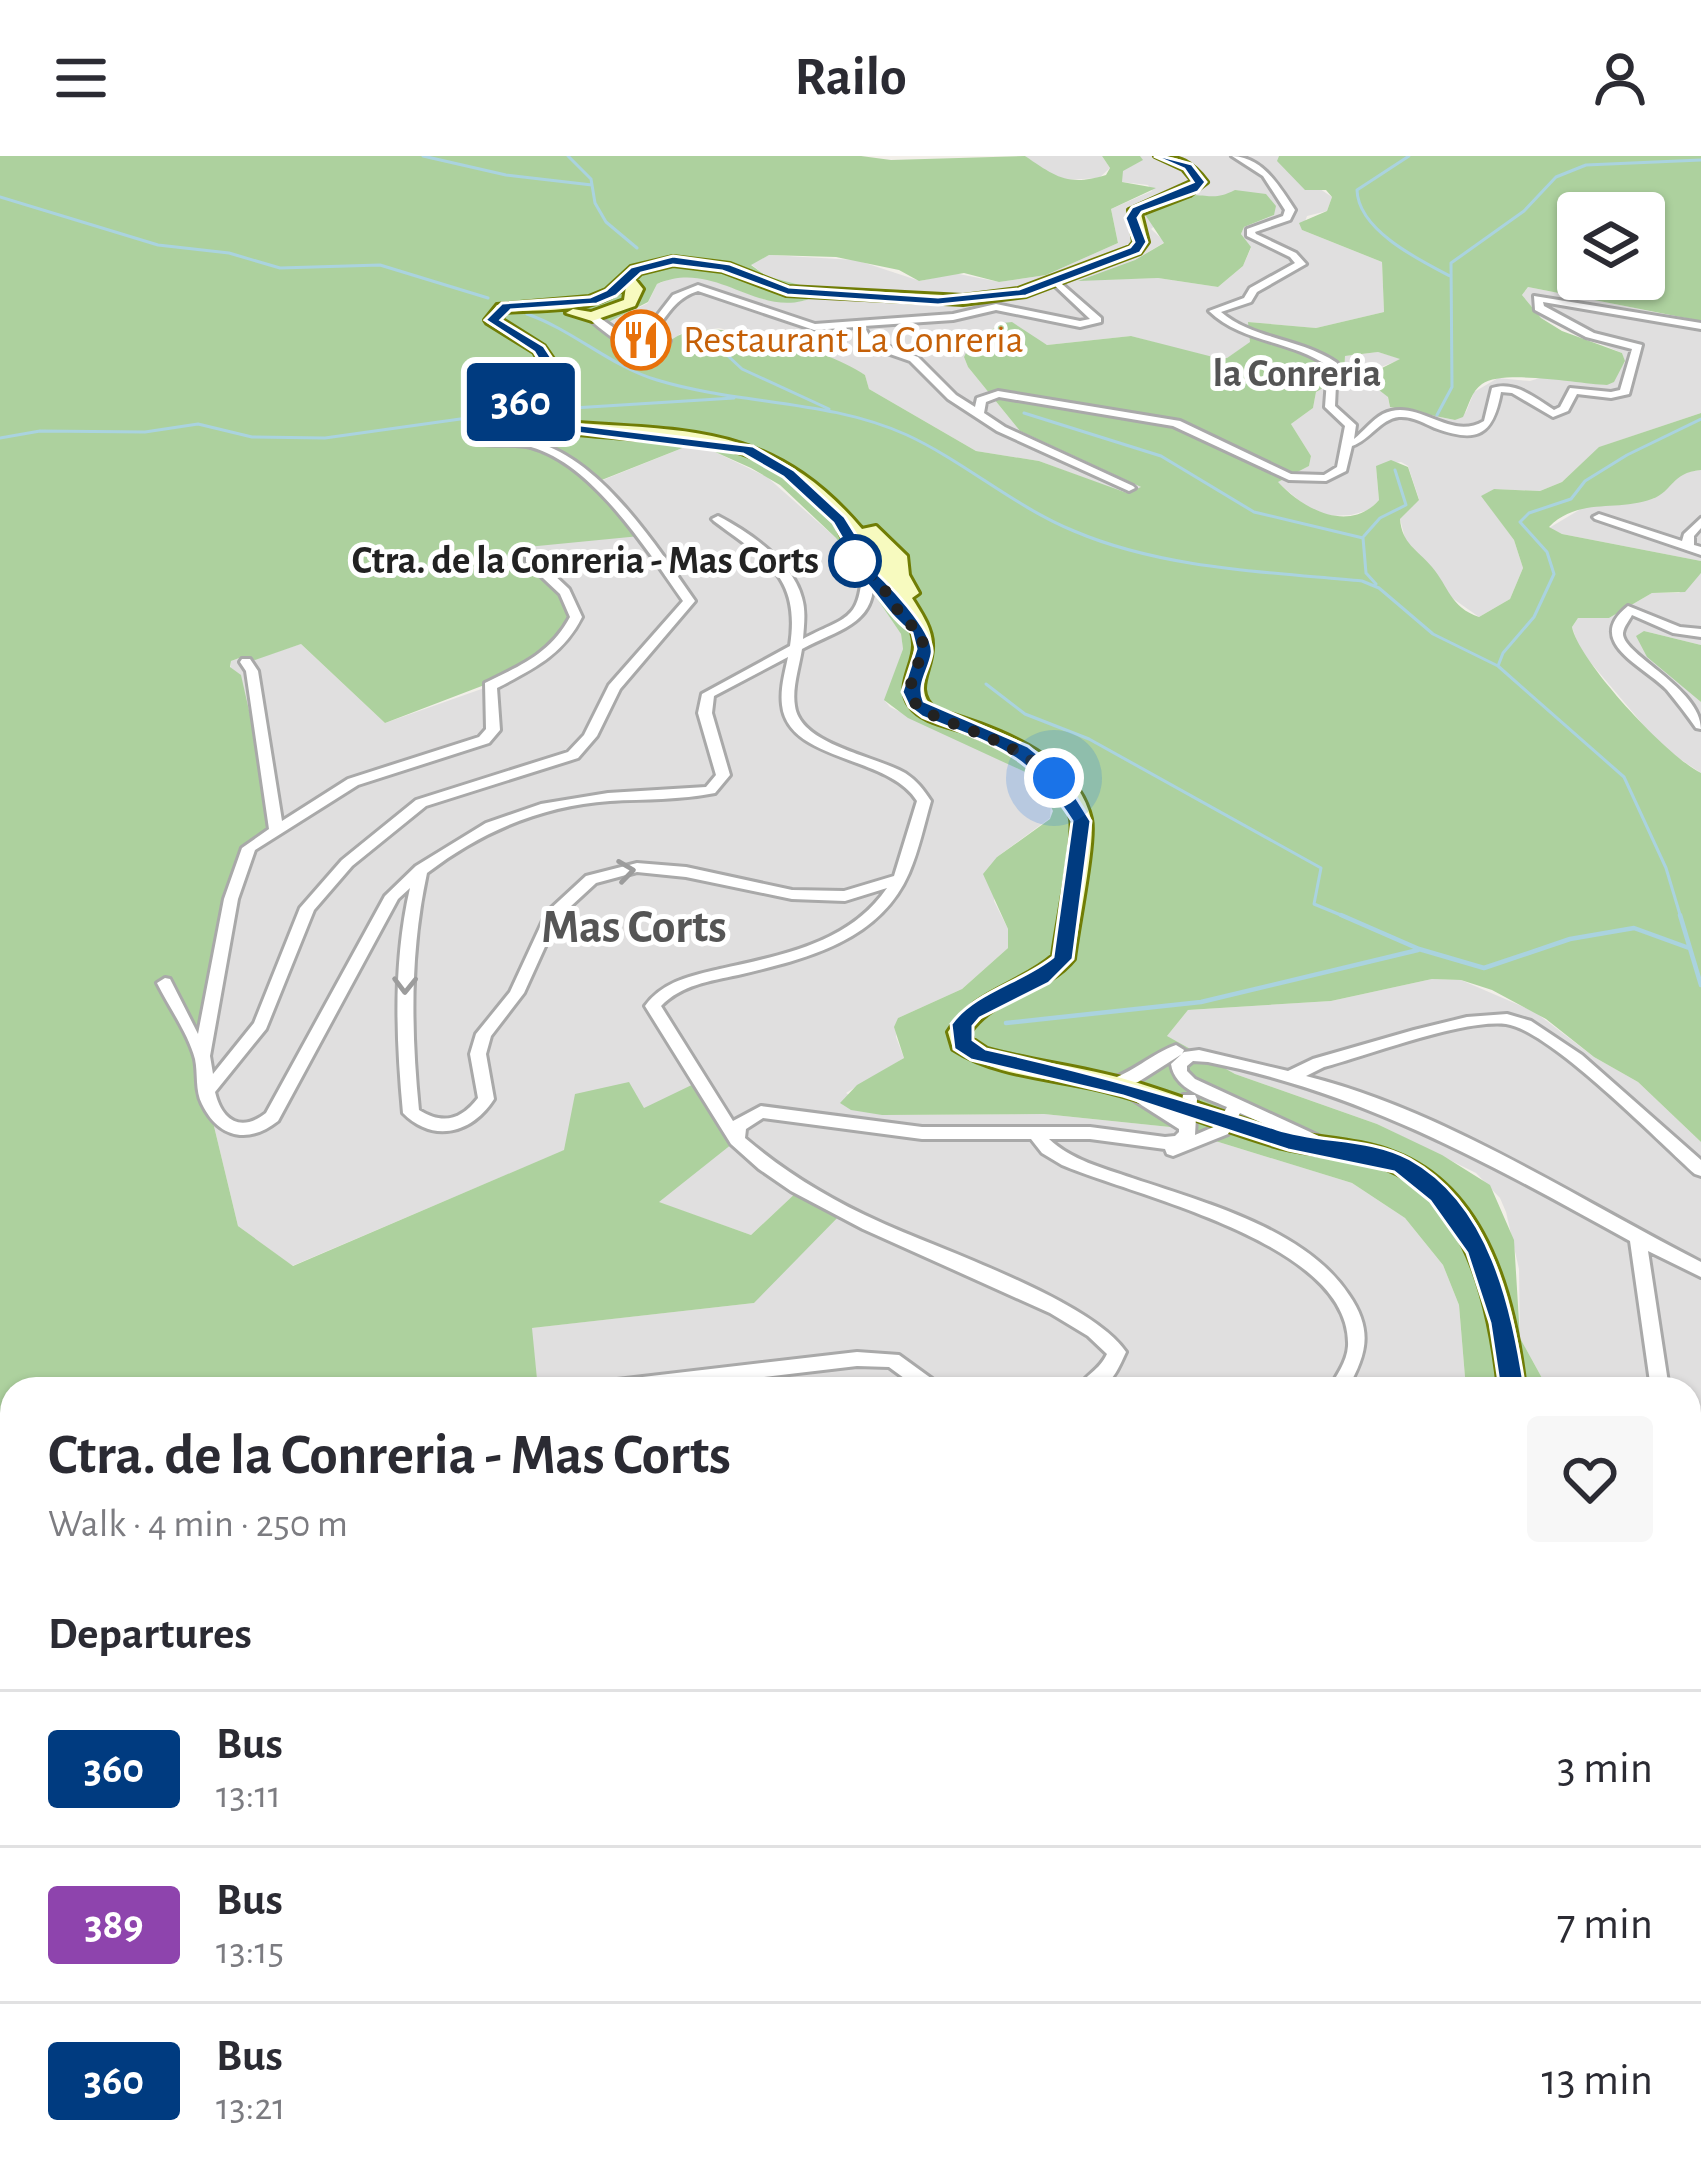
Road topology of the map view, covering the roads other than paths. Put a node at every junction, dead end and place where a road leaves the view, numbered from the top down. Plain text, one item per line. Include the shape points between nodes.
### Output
1 (1161, 156) edge
2 (1236, 156) edge
3 (626, 278) junction
4 (1054, 281) junction
5 (548, 304) junction
6 (592, 317) junction
7 (859, 326) junction
8 (1701, 326) edge
9 (980, 412) junction
10 (487, 442) dead end
11 (1348, 444) junction
12 (804, 486) junction
13 (1129, 488) dead end
14 (1599, 518) dead end
15 (718, 519) dead end
16 (1701, 521) edge
17 (1694, 549) edge
18 (530, 559) dead end
19 (876, 561) junction
20 (920, 631) junction
21 (1701, 633) edge
22 (797, 648) junction
23 (246, 662) dead end
24 (1701, 725) edge
25 (276, 830) junction
26 (421, 869) junction
27 (901, 877) junction
28 (165, 983) dead end
29 (1176, 1050) junction
30 (202, 1056) junction
31 (1294, 1076) junction
32 (1119, 1087) junction
33 (206, 1093) junction
34 (1188, 1110) junction
35 (1222, 1113) junction
36 (1035, 1131) junction
37 (1066, 1133) junction
38 (737, 1141) junction
39 (1332, 1150) junction
40 (1701, 1170) edge
41 (1638, 1239) junction
42 (1701, 1270) edge
43 (703, 1377) edge
44 (916, 1377) edge
45 (1102, 1377) edge
46 (1344, 1377) edge
47 (1511, 1377) edge
48 (1658, 1377) edge

1 - 4 street via 1193,170 1198,186 1137,210 1131,218 1141,242 1131,253
2 - 11 street via 1266,174 1290,210 1252,236 1301,265 1248,300 1214,311 1328,359 1335,371 1330,407 1351,425
3 - 4 street via 652,264 686,261 787,291 938,301 1010,295
3 - 5 street via 603,298
3 - 6 street via 636,289 630,303
4 - 7 street via 1097,320 996,308
5 - 6 street
5 - 12 street via 507,306 492,316 539,350 554,372 546,388 516,406 519,420 739,447
6 - 7 street via 635,349 660,349 665,341 654,326 666,305 698,288 798,324
7 - 9 street via 868,343 914,359
8 - 11 street via 1538,298 1559,322 1638,347 1624,392 1574,390 1553,414 1497,388 1482,426 1446,430 1399,413
9 - 11 street via 981,400 998,394 1165,420 1301,479 1336,474
9 - 13 street via 1000,429
10 - 33 street via 535,445 588,480 689,601 614,688 573,755 421,803 347,863 307,908 261,1025
12 - 19 street
12 - 19 street via 835,500
14 - 17 street
15 - 22 street via 787,577 797,598
16 - 17 street via 1688,536
18 - 25 street via 565,592 576,616 550,657 490,686 493,730 484,740 353,782
19 - 20 street via 905,621
19 - 20 street via 902,580 918,606
19 - 22 street via 864,606
20 - 32 street via 916,703 1022,750 1063,789 1083,829 1063,959 972,1013 959,1038 979,1055
21 - 24 street via 1670,631 1628,610 1617,633
22 - 26 street via 709,694 705,713 723,776 710,790 532,809 455,842
22 - 27 street via 787,709 794,724 920,790 924,800
23 - 25 street
25 - 30 street via 249,848 231,899
26 -> 27 street via 404,980 406,1072 411,1113 448,1127 475,1118 486,1099 478,1053 484,1033 518,993 547,921 586,882 655,867 835,899 870,894
26 - 33 street via 392,896 272,1117 258,1128 229,1126
27 - 38 street via 867,920 832,944 672,987 653,1006
28 - 30 street
29 - 31 street via 1205,1048
29 - 32 street
29 - 34 street via 1169,1072
30 - 33 street
31 - 35 street via 1185,1057 1180,1075
31 - 40 street via 1481,1021 1515,1020 1551,1039
31 - 41 street via 1493,1160
32 - 34 street
34 - 35 street
34 - 37 street via 1184,1138 1173,1143
35 - 37 street via 1190,1147 1160,1151
35 - 39 street
35 - 39 street
36 - 37 street
36 - 38 street via 904,1132 761,1112 739,1126
36 - 46 street via 1044,1147 1082,1166 1307,1259 1332,1283 1357,1333
38 - 45 street via 844,1211 1100,1333 1117,1352
39 - 47 street via 1402,1166 1460,1220 1491,1283
41 - 42 street
41 - 48 street
43 - 44 street via 857,1359 893,1360

